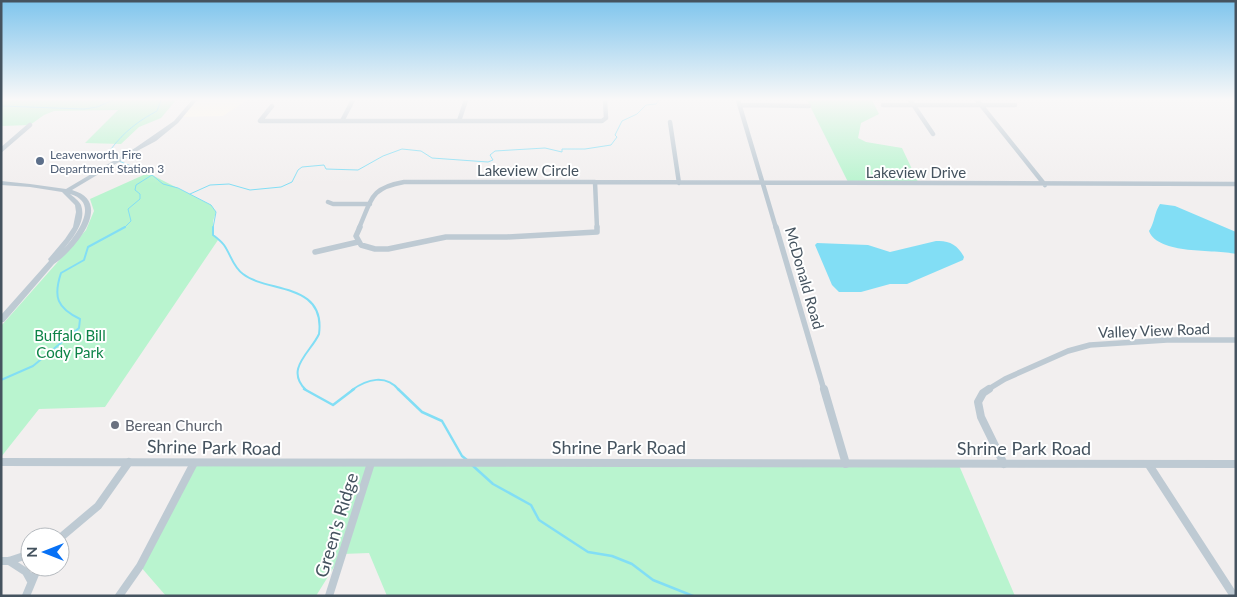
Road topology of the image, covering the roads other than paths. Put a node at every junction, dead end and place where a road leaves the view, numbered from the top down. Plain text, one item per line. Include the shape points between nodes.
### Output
1 (27, 128) edge
2 (167, 128) edge
3 (671, 128) edge
4 (747, 128) edge
5 (929, 128) edge
6 (999, 128) edge
7 (933, 134) dead end
8 (1, 150) edge
9 (595, 182) junction
10 (679, 182) junction
11 (1, 183) edge
12 (764, 183) junction
13 (1236, 184) edge
14 (1045, 185) junction
15 (65, 192) junction
16 (328, 202) dead end
17 (370, 204) junction
18 (358, 242) junction
19 (315, 252) dead end
20 (1, 320) edge
21 (1236, 340) edge
22 (1, 462) edge
23 (129, 462) junction
24 (194, 463) junction
25 (371, 463) junction
26 (846, 464) junction
27 (1004, 464) junction
28 (1149, 464) junction
29 (1236, 464) edge
30 (70, 530) edge
31 (20, 557) edge
32 (5, 561) edge
33 (33, 577) edge
34 (31, 581) junction
35 (26, 596) edge
36 (119, 596) edge
37 (329, 596) edge
38 (1234, 596) edge

1 - 8 street
2 - 15 street
3 - 10 street
4 - 12 street, McDonald Road
5 - 7 street
6 - 14 street
9 - 10 street, Lakeview Drive
9 - 17 street, Lakeview Circle via 404,182 379,189
9 - 18 street, Lakeview Circle via 597,232 446,237 375,249
10 - 12 street, Lakeview Drive
11 - 15 street
12 - 14 street, Lakeview Drive
12 - 26 street, McDonald Road
13 - 14 street, Lakeview Drive
15 - 20 street via 78,204 79,220 52,262
16 - 17 street
17 - 18 street, Lakeview Circle via 358,230
18 - 19 street
21 - 27 street, Valley View Road via 1090,345 1068,351 1006,379 983,393 978,402 981,417
22 - 23 street, Shrine Park Road
23 - 24 street, Shrine Park Road
23 - 30 street via 98,506
24 - 25 street, Shrine Park Road
24 - 36 street via 140,566
25 - 26 street, Shrine Park Road
25 - 37 street, Green's Ridge
26 - 27 street, Shrine Park Road
27 - 28 street, Shrine Park Road
28 - 29 street, Shrine Park Road
28 - 38 street
31 - 32 street
32 - 34 street via 26,572
33 - 34 street
34 - 35 street

